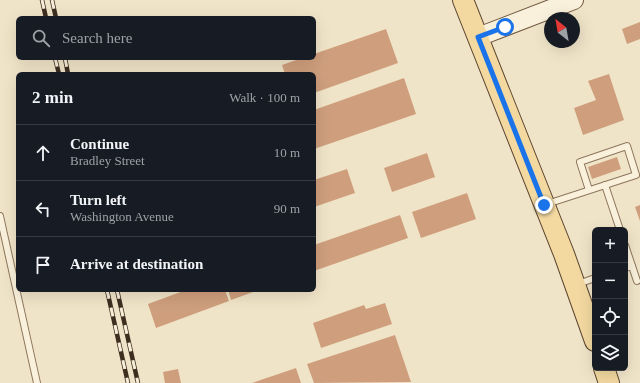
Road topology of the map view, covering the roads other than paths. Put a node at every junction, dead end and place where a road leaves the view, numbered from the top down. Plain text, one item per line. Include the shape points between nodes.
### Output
1 (463, 0) edge
2 (574, 0) edge
3 (478, 37) junction
4 (605, 185) junction
5 (589, 190) junction
6 (544, 205) junction
7 (0, 216) edge
8 (619, 227) edge
9 (628, 254) edge
10 (632, 266) junction
11 (628, 267) edge
12 (592, 279) edge
13 (637, 281) dead end
14 (575, 285) junction
15 (16, 288) edge
16 (17, 292) edge
17 (593, 335) edge
18 (605, 371) edge
19 (37, 383) edge
20 (609, 383) edge

1 - 3 main road
2 - 3 street
3 - 6 main road
4 - 5 lane
4 - 5 lane via 636,174 627,146 580,162
4 - 8 lane
5 - 6 lane
6 - 14 main road
7 - 15 lane
9 - 10 lane
10 - 11 lane
10 - 13 lane
12 - 14 lane
14 - 17 main road
16 - 19 lane
18 - 20 main road

